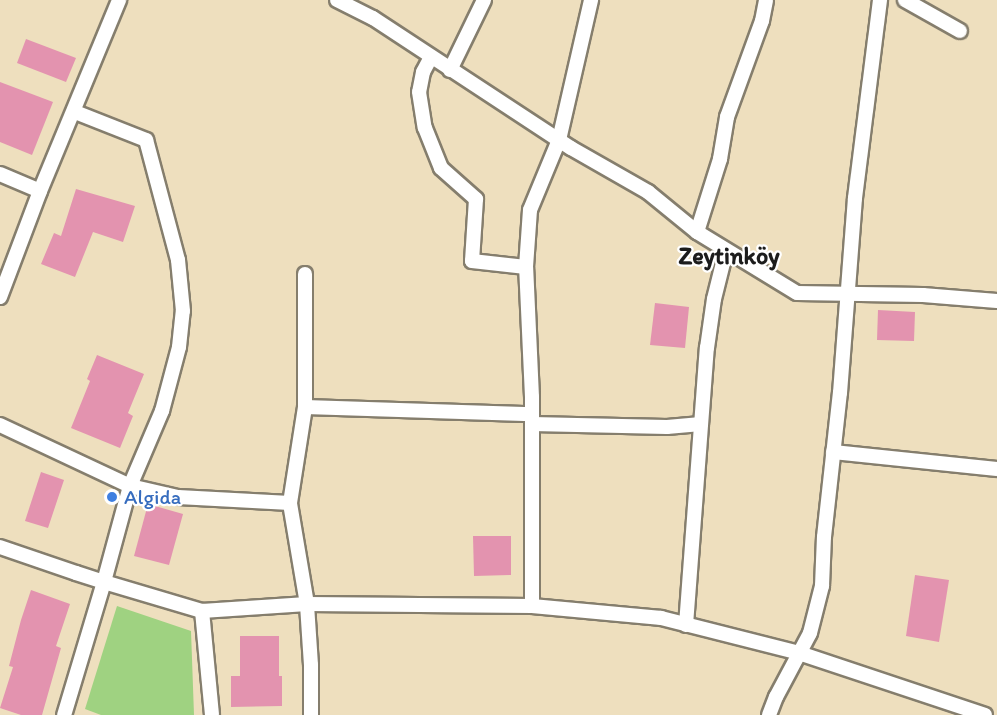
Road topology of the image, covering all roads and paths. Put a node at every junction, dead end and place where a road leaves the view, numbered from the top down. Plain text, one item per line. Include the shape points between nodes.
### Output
1 (119, 0) edge
2 (337, 0) edge
3 (369, 0) edge
4 (484, 0) edge
5 (591, 0) edge
6 (766, 0) edge
7 (880, 0) edge
8 (905, 0) edge
9 (364, 14) junction
10 (960, 31) dead end
11 (431, 57) junction
12 (450, 70) junction
13 (75, 112) junction
14 (559, 140) junction
15 (0, 174) edge
16 (40, 191) junction
17 (697, 232) junction
18 (726, 251) junction
19 (526, 267) junction
20 (305, 274) dead end
21 (847, 294) junction
22 (0, 297) edge
23 (997, 301) edge
24 (305, 407) junction
25 (532, 419) junction
26 (701, 424) junction
27 (0, 426) edge
28 (833, 452) junction
29 (997, 469) edge
30 (130, 486) junction
31 (290, 503) junction
32 (0, 547) edge
33 (104, 582) junction
34 (307, 604) junction
35 (532, 606) junction
36 (202, 611) junction
37 (686, 625) junction
38 (799, 653) junction
39 (64, 715) edge
40 (212, 715) edge
41 (311, 715) edge
42 (769, 715) edge
43 (984, 715) edge

1 - 13 street
2 - 9 street
3 - 9 street
4 - 12 street
5 - 14 street
6 - 17 street via 727,117 720,159
7 - 21 street
8 - 10 street
9 - 11 street
11 - 12 street
11 - 19 street via 419,92 425,128 441,168 476,199 472,261
12 - 14 street
13 - 16 street
13 - 30 street via 146,140 178,260 183,311 180,347 162,411
14 - 17 street via 648,192
14 - 19 street via 530,210
15 - 16 street
16 - 22 street
17 - 18 street
18 - 21 street via 797,293
18 - 26 street via 714,300
19 - 25 street
20 - 24 street
21 - 23 street
21 - 28 street
24 - 25 street
24 - 31 street
25 - 26 street via 667,427
25 - 35 street
26 - 37 street
27 - 30 street
28 - 29 street
28 - 38 street via 822,586 810,633
30 - 31 street via 178,497
30 - 33 street
31 - 34 street
32 - 33 street
33 - 36 street
33 - 39 street
34 - 35 street
34 - 36 street
34 - 41 street
35 - 37 street via 661,618
36 - 40 street
37 - 38 street
38 - 42 street
38 - 43 street

